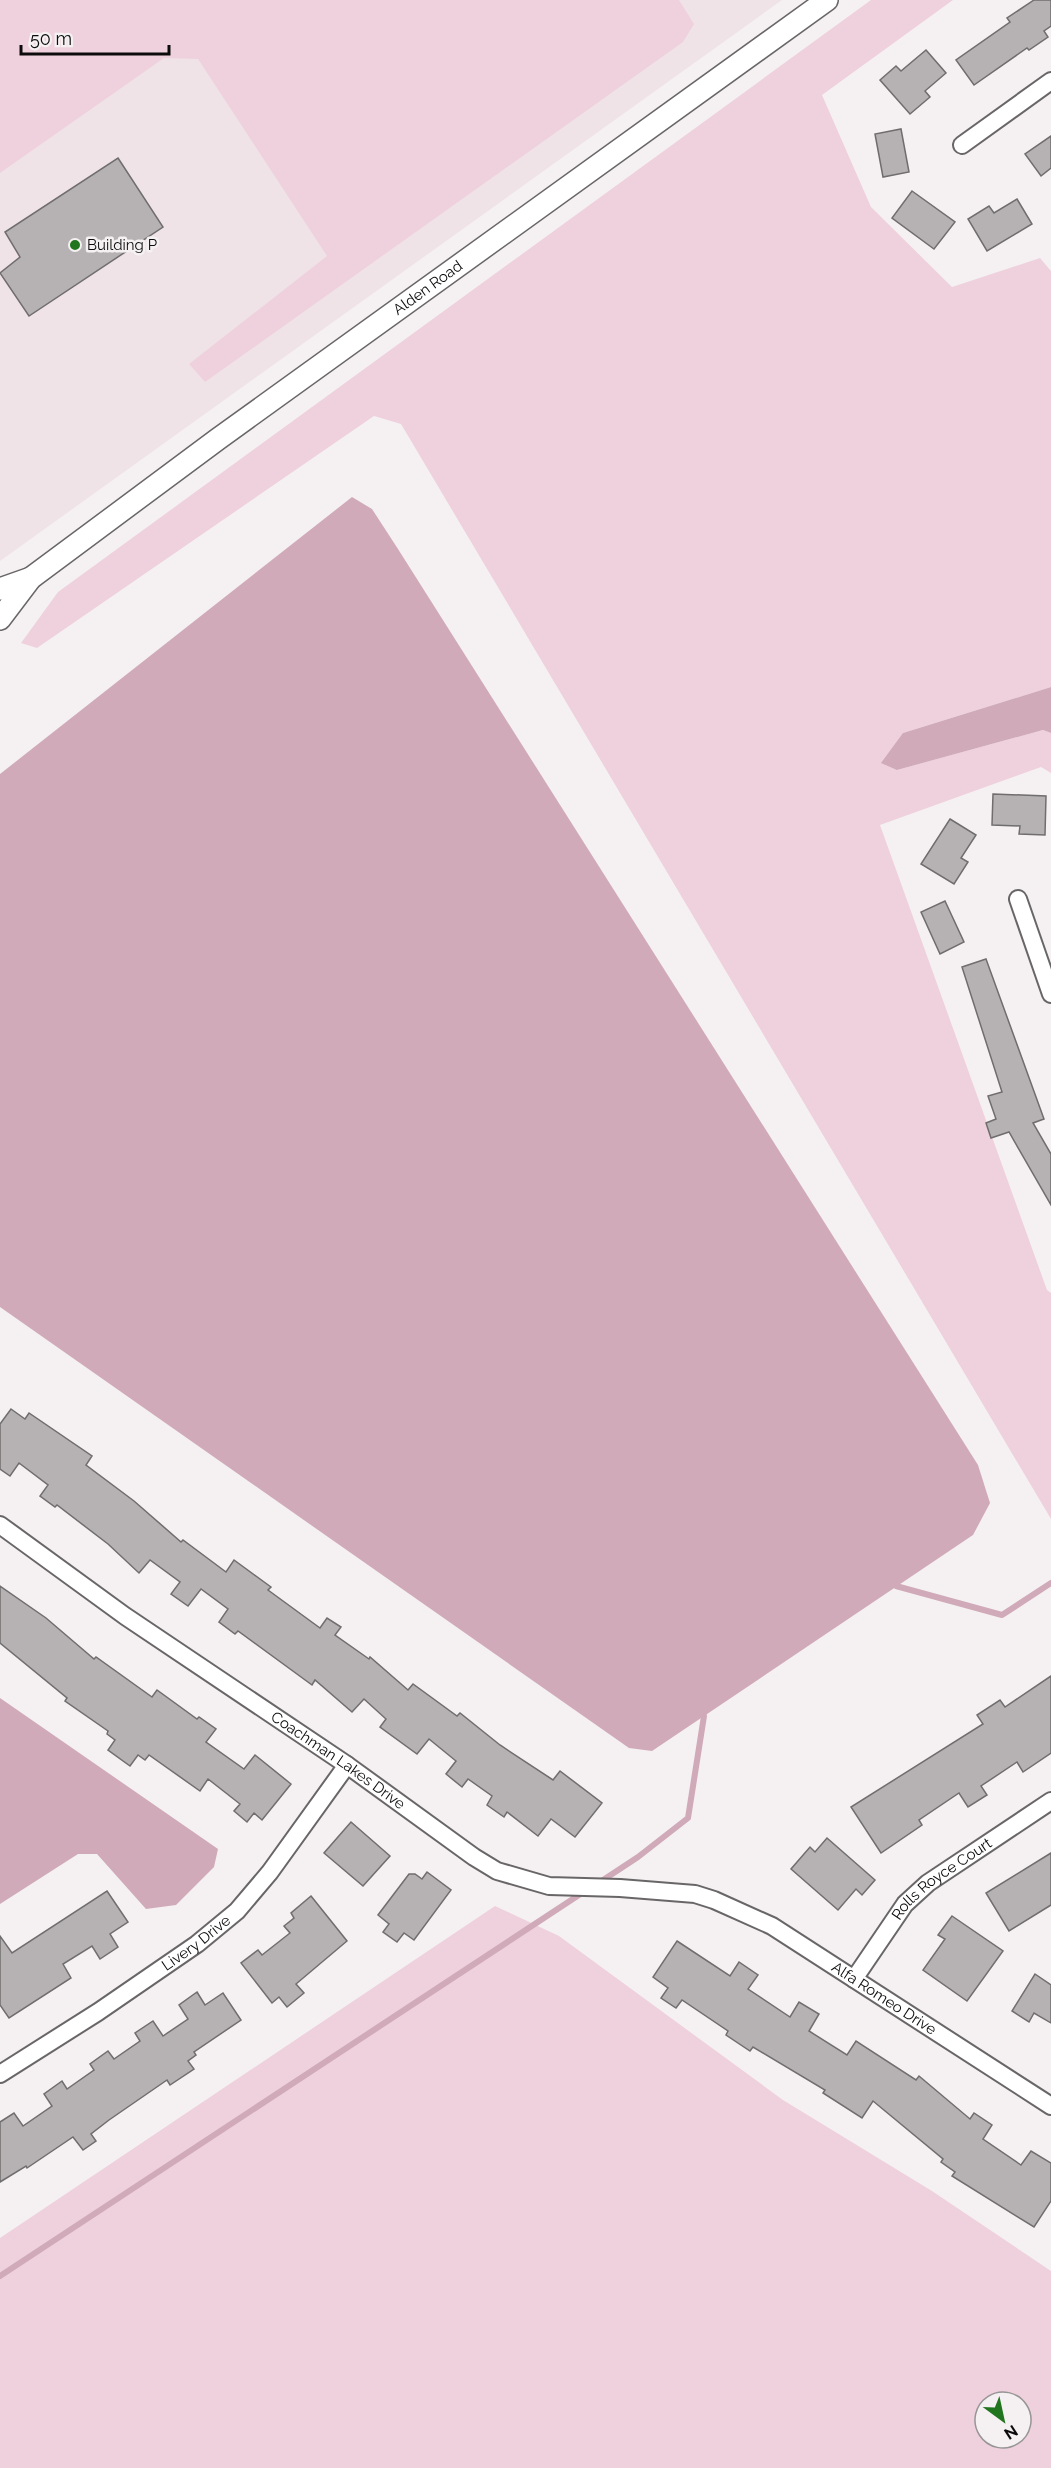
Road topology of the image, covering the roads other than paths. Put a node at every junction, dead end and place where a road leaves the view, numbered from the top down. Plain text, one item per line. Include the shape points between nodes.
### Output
1 (827, 0) edge
2 (1051, 81) edge
3 (962, 145) dead end
4 (31, 578) junction
5 (0, 589) edge
6 (0, 619) edge
7 (1018, 899) dead end
8 (1051, 994) edge
9 (0, 1525) edge
10 (347, 1765) junction
11 (1051, 1801) edge
12 (714, 1900) joint
13 (854, 1979) junction
14 (0, 2074) edge
15 (1051, 2106) edge

1 - 4 street, Alden Road
2 - 3 street
4 - 5 street, Alden Road
4 - 6 street, Alden Road
7 - 8 street
9 - 10 street, Coachman Lakes Drive via 125,1616
10 - 12 street, Coachman Lakes Drive via 474,1857 508,1875 549,1886 695,1894
10 - 14 street, Livery Drive via 237,1911 197,1944
11 - 13 street, Rolls Royce Court via 928,1883 905,1904
12 - 13 street, Alfa Romeo Drive via 772,1926
13 - 15 street, Alfa Romeo Drive

